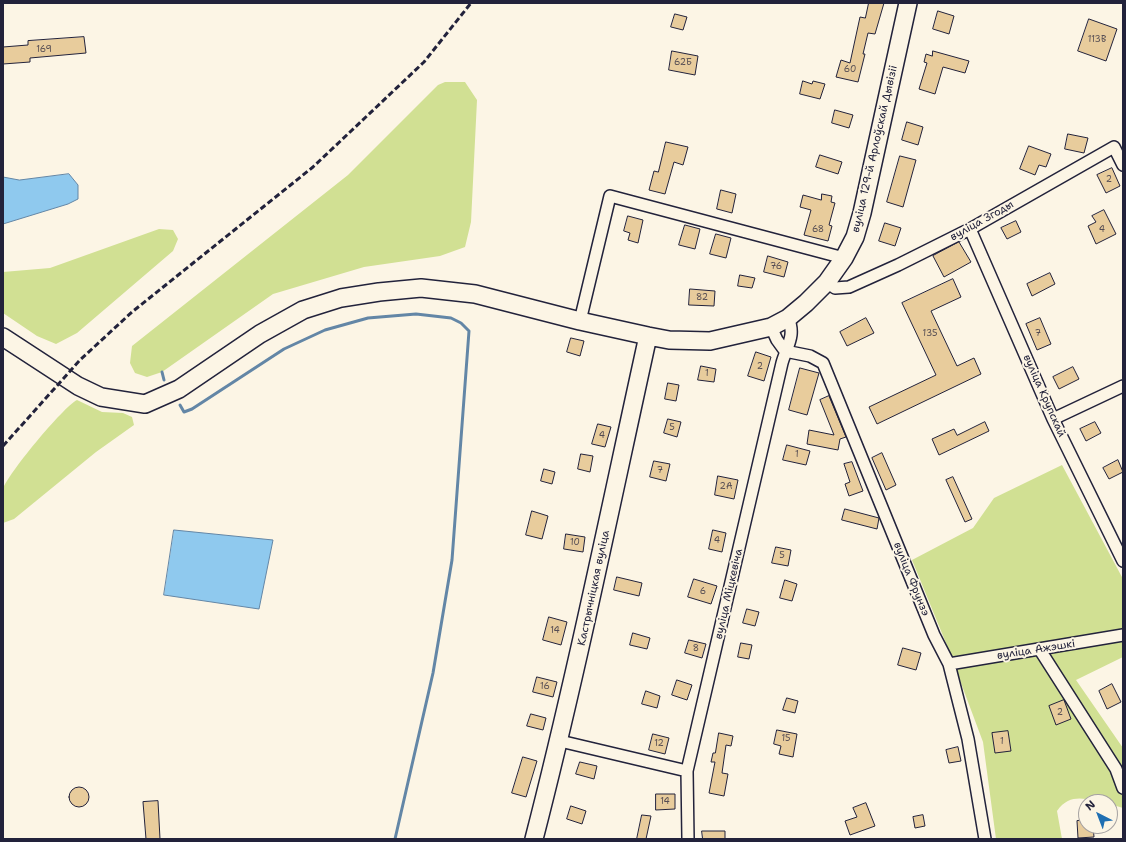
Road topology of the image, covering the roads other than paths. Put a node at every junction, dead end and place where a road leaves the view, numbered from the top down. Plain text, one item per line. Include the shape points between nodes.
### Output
1 (908, 3) edge
2 (1118, 144) edge
3 (1123, 165) edge
4 (970, 229) junction
5 (844, 258) junction
6 (827, 282) junction
7 (788, 318) junction
8 (580, 321) junction
9 (771, 327) junction
10 (648, 336) junction
11 (6, 340) edge
12 (785, 351) junction
13 (1123, 386) edge
14 (1053, 419) junction
15 (1123, 561) edge
16 (1123, 635) edge
17 (1040, 650) junction
18 (949, 664) junction
19 (560, 741) junction
20 (687, 771) junction
21 (1123, 788) edge
22 (534, 839) edge
23 (688, 839) edge
24 (985, 839) edge

1 - 5 main road, вуліца 129-й Арлоўскай Дывізіі via 862,213
2 - 3 street, вуліца Згоды
2 - 4 street, вуліца Згоды
4 - 6 street, вуліца Згоды via 849,287 835,288
4 - 14 street, вуліца Крупскай
5 - 6 main road, вуліца 129-й Арлоўскай Дывізіі
5 - 8 street via 610,196
6 - 7 main road, вуліца 129-й Арлоўскай Дывізіі
7 - 9 main road, вуліца 129-й Арлоўскай Дывізіі
7 - 12 street, вуліца Міцкевіча via 792,327
8 - 10 main road, вуліца 129-й Арлоўскай Дывізіі
8 - 11 main road, вуліца 129-й Арлоўскай Дывізіі via 475,294 421,288 341,298 304,310 260,334 179,389 144,404 101,397 78,386
9 - 10 main road, вуліца 129-й Арлоўскай Дывізіі via 710,341
9 - 12 street
10 - 19 main road, Кастрычніцкая вуліца
12 - 18 street, вуліца Фрунзэ via 810,356 823,364 934,635
12 - 20 street, вуліца Міцкевіча
13 - 14 street
14 - 15 street, вуліца Крупскай
16 - 17 street, вуліца Ажэшкі
17 - 18 street, вуліца Ажэшкі
17 - 21 street via 1116,769
18 - 24 street, вуліца Фрунзэ via 968,739
19 - 20 street
19 - 22 main road, Кастрычніцкая вуліца
20 - 23 street, вуліца Міцкевіча

